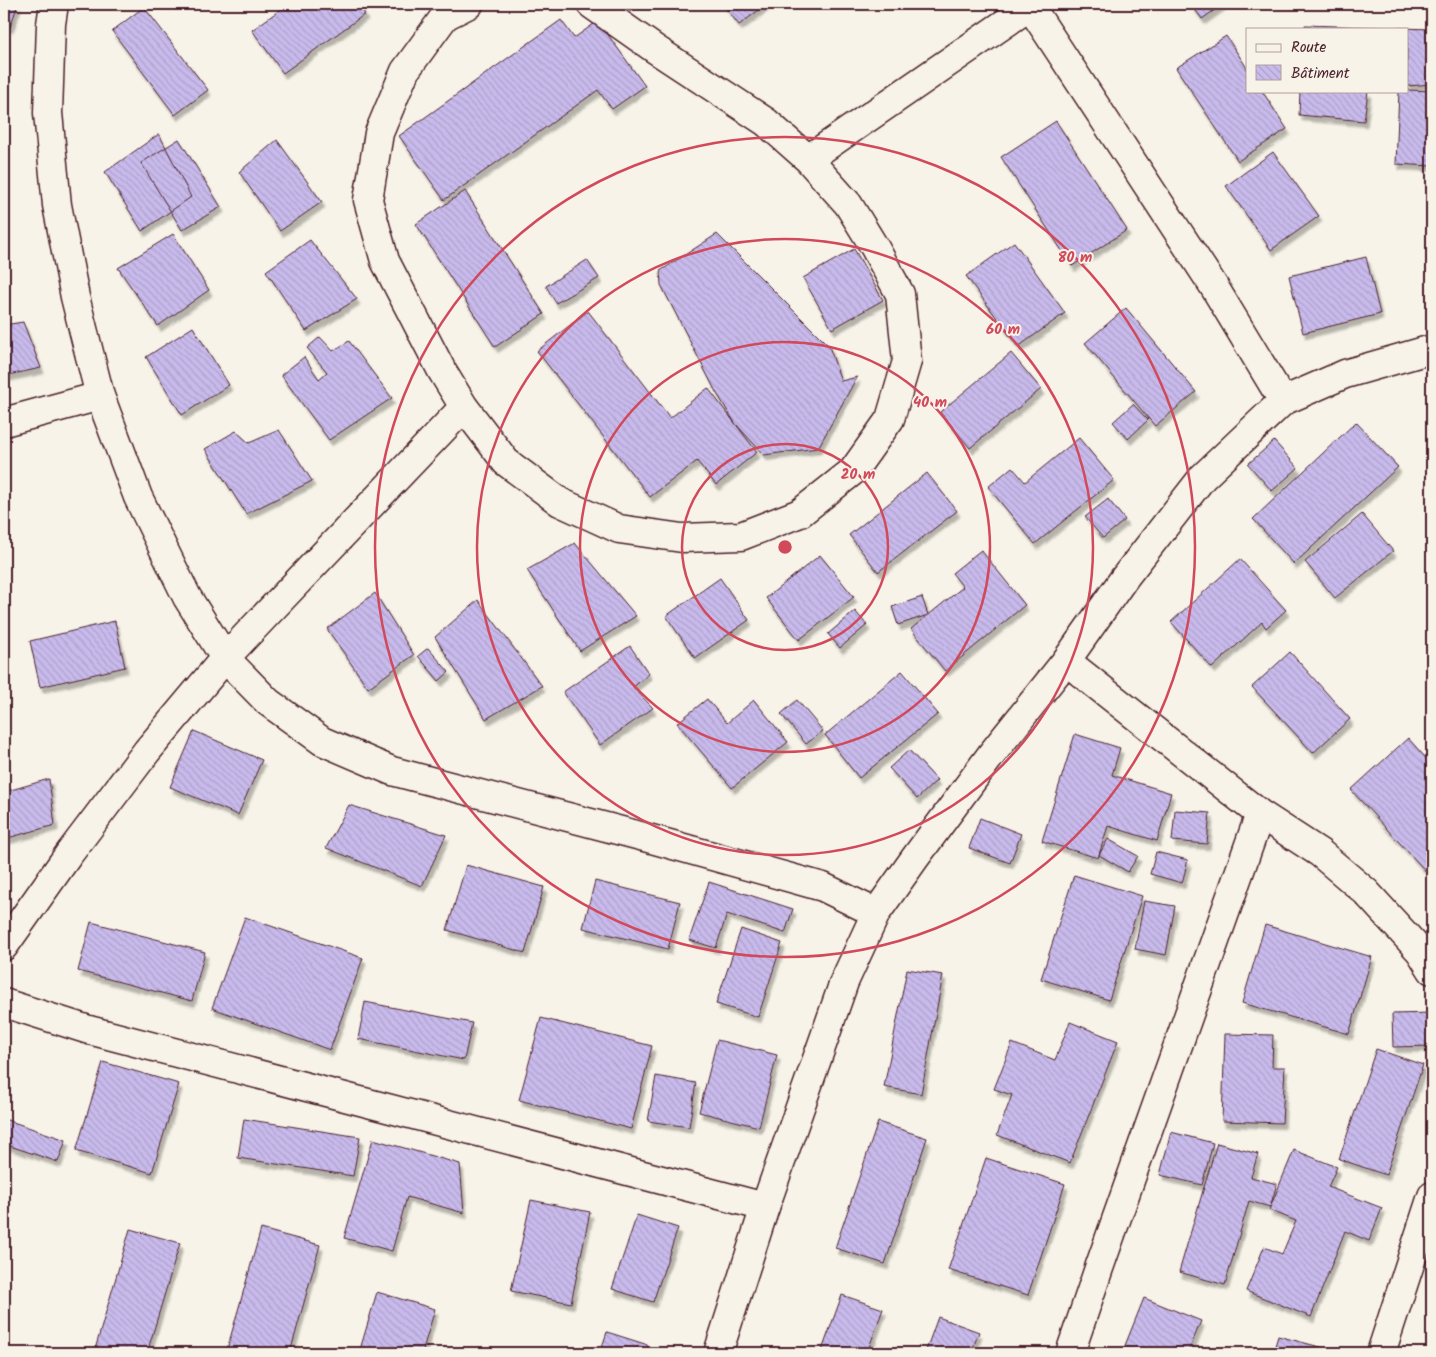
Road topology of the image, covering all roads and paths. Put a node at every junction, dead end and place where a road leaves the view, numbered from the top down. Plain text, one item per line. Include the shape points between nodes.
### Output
1 (54, 4) edge
2 (469, 4) edge
3 (592, 4) edge
4 (1031, 5) edge
5 (808, 159) junction
6 (1432, 349) edge
7 (100, 396) junction
8 (1283, 401) junction
9 (464, 407) junction
10 (4, 422) edge
11 (225, 658) junction
12 (1066, 661) junction
13 (1260, 814) junction
14 (876, 913) junction
15 (4, 946) edge
16 (1432, 970) edge
17 (4, 1003) edge
18 (1432, 1196) edge
19 (765, 1207) junction
20 (718, 1353) edge
21 (1070, 1353) edge
22 (1381, 1353) edge

1 - 7 street via 48,113 57,205 75,297
2 - 9 street via 445,16 404,71 379,133 368,200 385,261
3 - 5 street via 766,122
4 - 5 street
4 - 8 street via 1213,285
5 - 9 street via 848,204 900,294 907,361 890,419 853,471 800,513 741,536 682,538 619,529 560,502 506,462
6 - 8 street via 1345,374
7 - 10 street
7 - 11 street via 138,497 187,597
8 - 12 street via 1203,478 1124,577
9 - 11 street
11 - 14 street via 268,702 322,741 392,771 823,887
11 - 15 street via 148,751
12 - 13 street
12 - 14 street via 991,755
13 - 16 street via 1320,853 1366,892 1420,951
13 - 21 street
14 - 19 street via 844,982
17 - 19 street via 90,1030
18 - 22 street
19 - 20 street

